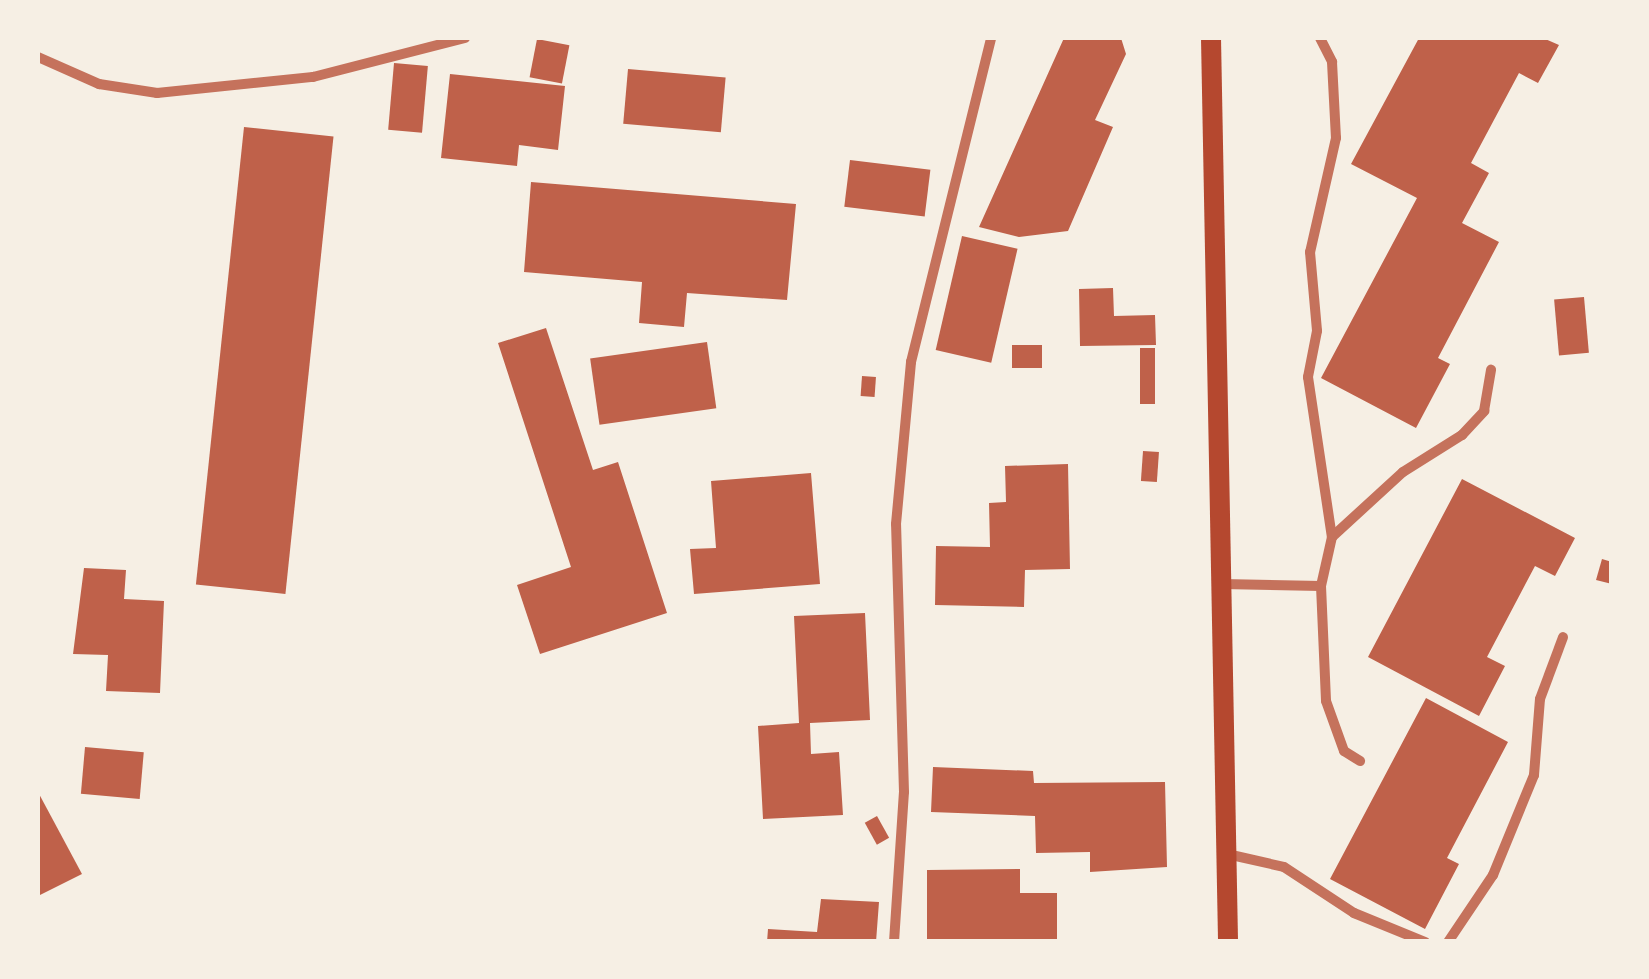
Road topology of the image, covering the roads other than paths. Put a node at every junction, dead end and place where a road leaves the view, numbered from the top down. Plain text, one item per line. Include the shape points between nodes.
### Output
1 (464, 38) edge
2 (992, 38) edge
3 (1211, 38) edge
4 (1320, 38) edge
5 (38, 57) edge
6 (1491, 370) dead end
7 (1332, 537) junction
8 (1222, 584) junction
9 (1321, 586) junction
10 (1563, 637) dead end
11 (1360, 762) dead end
12 (1227, 854) junction
13 (894, 942) edge
14 (1228, 942) edge
15 (1425, 942) edge
16 (1448, 942) edge

1 - 5 street via 313,78 157,93 98,84
2 - 13 street via 911,362 896,524 904,792
3 - 8 main road
4 - 7 street via 1332,62 1336,138 1310,252 1317,331 1308,377
6 - 7 street via 1484,411 1462,435 1404,472
7 - 9 street
8 - 9 street
8 - 12 main road
9 - 11 street via 1326,701 1344,751
10 - 16 street via 1540,699 1534,776 1493,875
12 - 14 main road
12 - 15 street via 1284,868 1354,913

